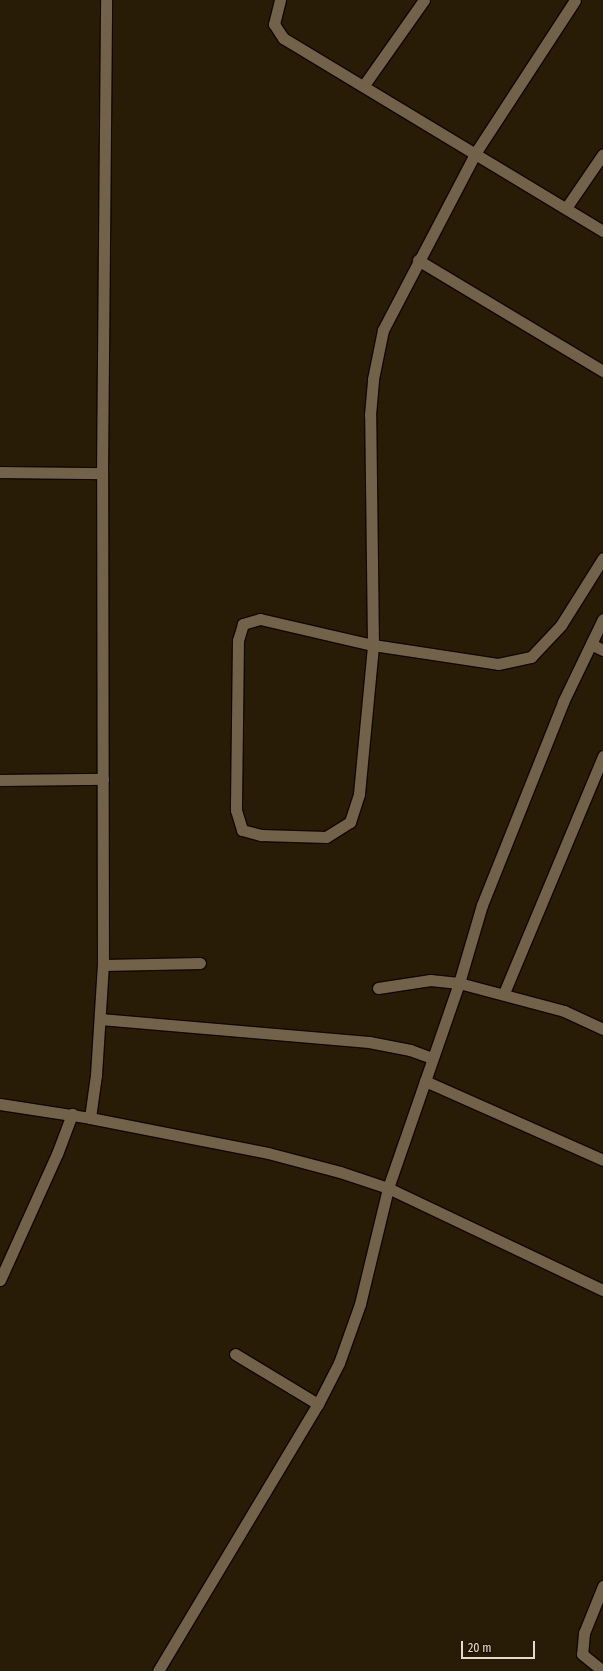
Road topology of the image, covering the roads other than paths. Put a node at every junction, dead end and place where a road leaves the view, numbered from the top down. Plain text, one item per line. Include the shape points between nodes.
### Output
1 (106, 0) edge
2 (280, 0) edge
3 (424, 0) edge
4 (575, 0) edge
5 (364, 85) junction
6 (476, 152) junction
7 (603, 154) edge
8 (566, 208) junction
9 (603, 231) edge
10 (418, 260) junction
11 (603, 371) edge
12 (0, 472) edge
13 (102, 473) junction
14 (603, 558) edge
15 (603, 619) edge
16 (591, 644) junction
17 (373, 645) junction
18 (603, 650) edge
19 (603, 756) edge
20 (103, 779) junction
21 (0, 780) edge
22 (200, 963) dead end
23 (103, 965) junction
24 (459, 982) junction
25 (378, 988) dead end
26 (504, 993) junction
27 (100, 1019) junction
28 (603, 1029) edge
29 (432, 1058) junction
30 (425, 1081) junction
31 (0, 1104) edge
32 (72, 1114) junction
33 (90, 1118) junction
34 (603, 1160) edge
35 (388, 1188) junction
36 (0, 1280) edge
37 (603, 1290) edge
38 (235, 1354) dead end
39 (318, 1404) junction
40 (603, 1586) edge
41 (158, 1671) edge
42 (603, 1671) edge

1 - 13 street
2 - 5 street via 274,24 283,38
3 - 5 street
4 - 6 street
5 - 6 street
6 - 8 street
6 - 10 street
7 - 8 street
8 - 9 street
10 - 11 street
10 - 17 street via 383,330 373,379 370,415
12 - 13 street
13 - 20 street
14 - 17 street via 561,625 531,657 498,664
15 - 16 street
16 - 18 street
16 - 24 street via 539,759 484,898
17 - 17 street via 260,619 243,624 238,640 236,810 242,830 261,835 326,837 350,822 359,794
19 - 26 street
20 - 21 street
20 - 23 street
22 - 23 street
23 - 27 street
24 - 25 street via 430,980
24 - 26 street
24 - 29 street
26 - 28 street via 564,1011
27 - 29 street via 369,1042 410,1050
27 - 33 street
29 - 30 street
30 - 34 street
30 - 35 street
31 - 32 street
32 - 33 street
32 - 36 street via 57,1154
33 - 35 street via 268,1153
35 - 37 street
35 - 39 street via 360,1304 339,1363
38 - 39 street
39 - 41 street
40 - 42 street via 584,1633 582,1654

